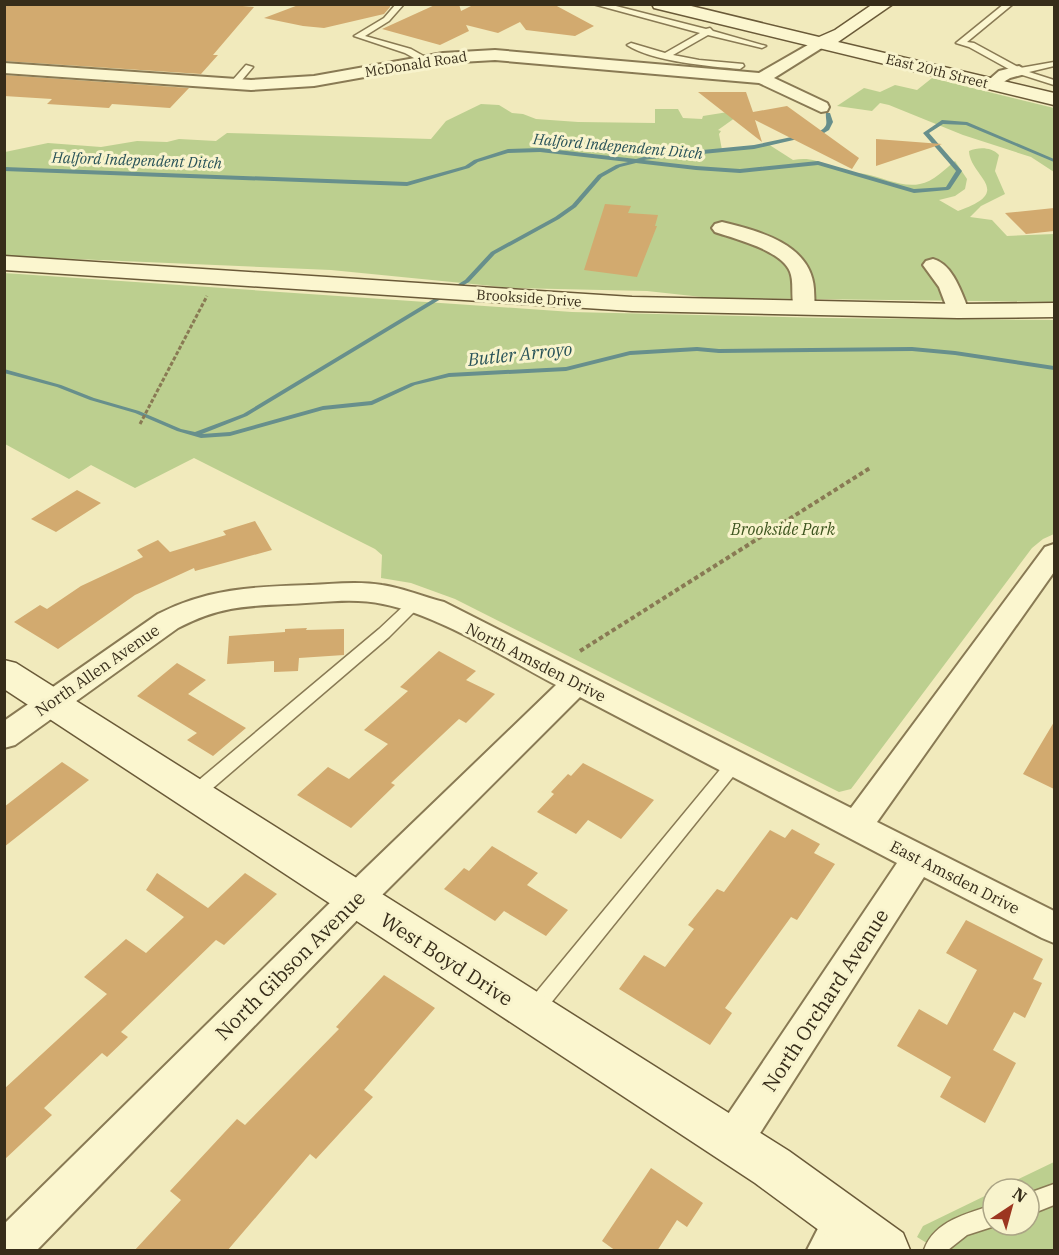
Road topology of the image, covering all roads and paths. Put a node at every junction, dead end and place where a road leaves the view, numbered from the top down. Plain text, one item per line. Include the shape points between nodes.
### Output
1 (400, 4) edge
2 (597, 4) edge
3 (660, 4) edge
4 (885, 4) edge
5 (1009, 4) edge
6 (610, 6) edge
7 (726, 21) junction
8 (706, 32) junction
9 (820, 43) junction
10 (631, 45) dead end
11 (762, 46) dead end
12 (666, 56) junction
13 (424, 60) junction
14 (1054, 64) edge
15 (740, 66) dead end
16 (249, 67) dead end
17 (4, 68) edge
18 (1019, 71) junction
19 (762, 78) junction
20 (1054, 83) edge
21 (234, 84) junction
22 (992, 84) junction
23 (1054, 99) edge
24 (821, 106) dead end
25 (722, 228) dead end
26 (4, 263) edge
27 (933, 265) dead end
28 (207, 295) dead end
29 (804, 307) junction
30 (958, 310) junction
31 (1054, 310) edge
32 (140, 424) dead end
33 (870, 468) dead end
34 (1054, 553) edge
35 (415, 603) junction
36 (193, 608) joint
37 (578, 667) junction
38 (4, 672) edge
39 (51, 702) junction
40 (4, 737) edge
41 (734, 764) junction
42 (193, 795) junction
43 (855, 826) junction
44 (918, 859) junction
45 (355, 900) junction
46 (1054, 928) edge
47 (531, 1012) junction
48 (732, 1142) junction
49 (981, 1220) edge
50 (836, 1236) edge
51 (8, 1251) edge
52 (886, 1251) edge
53 (935, 1251) edge

1 - 13 lane via 385,23 358,36
2 - 6 lane
3 - 7 main road, East 20th Street
4 - 9 main road via 841,34
5 - 18 lane via 960,43
6 - 8 lane
7 - 8 lane
7 - 9 main road, East 20th Street
8 - 11 lane
8 - 12 lane
9 - 19 street
9 - 22 main road, East 20th Street
10 - 12 lane
12 - 15 lane
13 - 19 street, McDonald Road via 495,55
13 - 21 street, McDonald Road via 297,84
14 - 18 lane
16 - 21 lane
17 - 21 street, McDonald Road
18 - 20 lane
18 - 22 street via 1005,74
19 - 24 street, McDonald Road
22 - 23 main road, East 20th Street
25 - 29 street via 786,253 794,260 801,271
26 - 29 main road, Brookside Drive via 632,304
27 - 30 street via 952,293
28 - 32 path
29 - 30 main road, Brookside Drive
30 - 31 main road, Brookside Drive
33 - 37 path
34 - 43 street
35 - 36 street, North Amsden Drive via 383,594 353,592 242,597
35 - 37 street, North Amsden Drive
35 - 42 lane
36 - 39 street, North Allen Avenue via 149,633
37 - 41 street, North Amsden Drive
37 - 45 street, North Gibson Avenue
38 - 39 main road, West Boyd Drive
39 - 40 street, North Allen Avenue
39 - 42 main road, West Boyd Drive
41 - 43 street, North Amsden Drive
41 - 47 lane
42 - 45 main road, West Boyd Drive
43 - 44 street, East Amsden Drive
44 - 46 street, East Amsden Drive
44 - 48 street, North Orchard Avenue
45 - 47 main road, West Boyd Drive
45 - 51 street, North Gibson Avenue
47 - 48 main road, West Boyd Drive
48 - 50 main road, West Boyd Drive via 772,1167
49 - 53 lane via 941,1238
50 - 52 main road, West Boyd Drive

